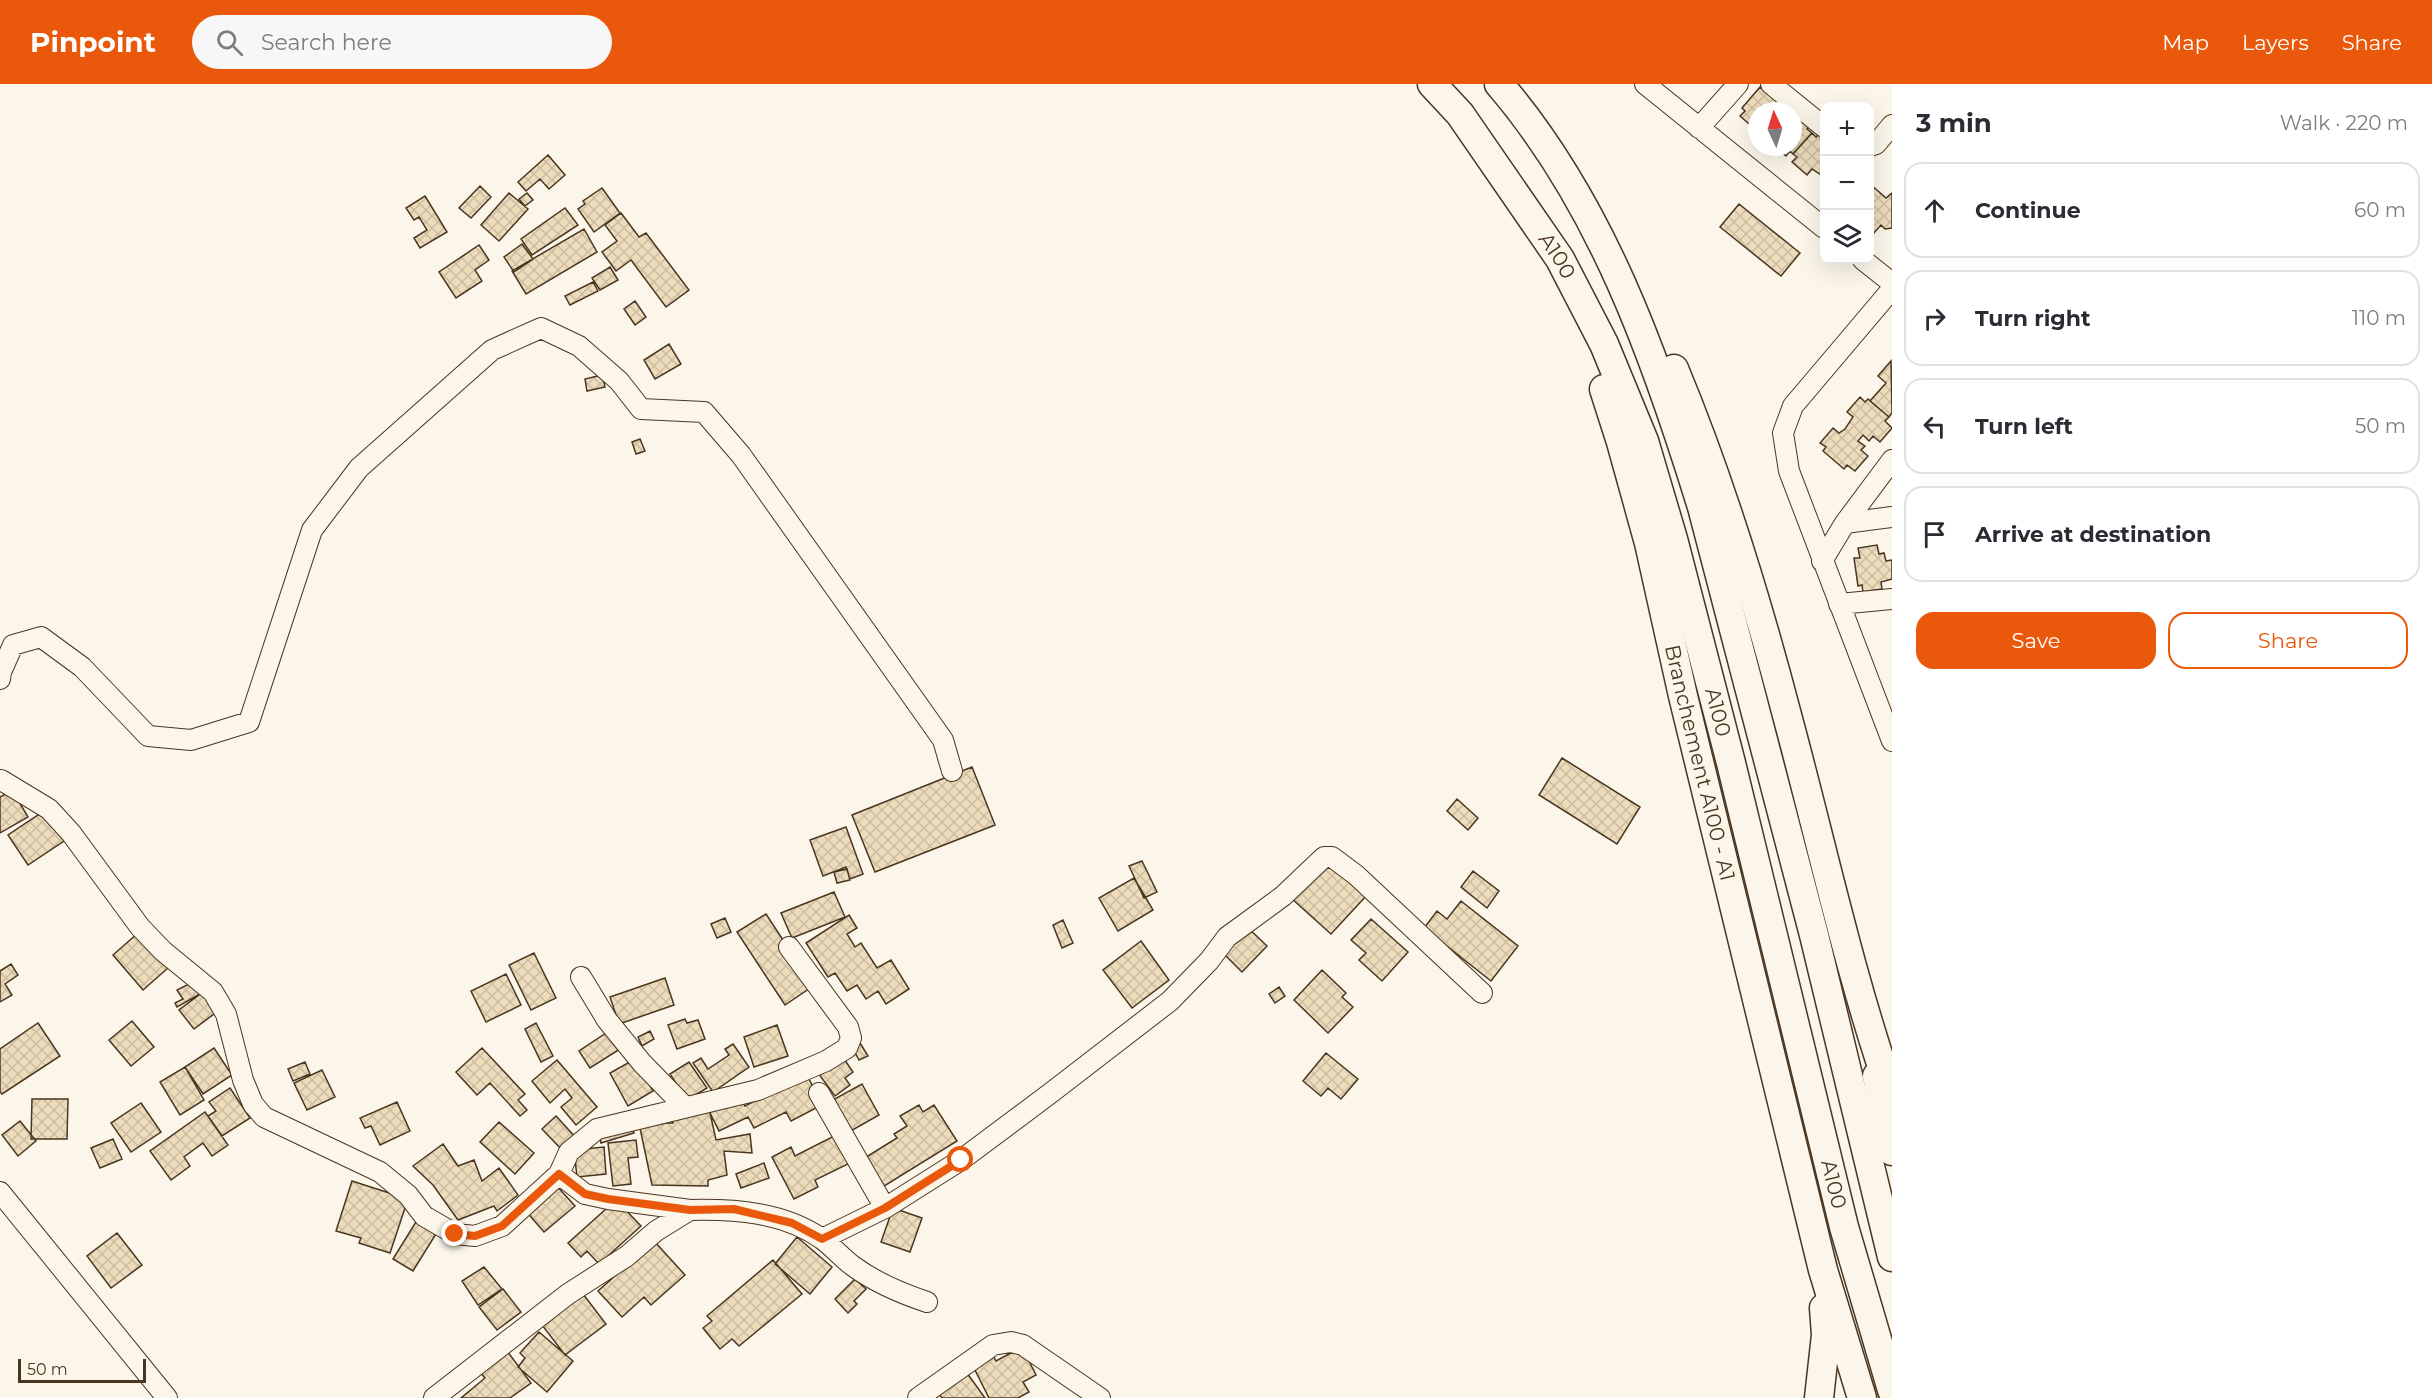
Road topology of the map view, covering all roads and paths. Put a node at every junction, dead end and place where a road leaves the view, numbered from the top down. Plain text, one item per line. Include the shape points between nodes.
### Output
1 (1432, 84) edge
2 (1499, 84) edge
3 (1645, 84) edge
4 (1738, 84) edge
5 (1771, 84) edge
6 (1820, 124) edge
7 (1892, 125) edge
8 (1699, 128) junction
9 (1874, 145) edge
10 (1569, 180) junction
11 (1820, 225) edge
12 (1560, 259) junction
13 (1868, 264) edge
14 (1892, 283) edge
15 (1892, 289) edge
16 (1892, 460) edge
17 (1892, 517) edge
18 (1845, 523) junction
19 (1822, 561) junction
20 (1892, 599) edge
21 (1839, 604) junction
22 (0, 679) edge
23 (1892, 741) edge
24 (952, 771) dead end
25 (0, 778) edge
26 (789, 947) dead end
27 (581, 978) dead end
28 (1482, 993) dead end
29 (1868, 1026) junction
30 (819, 1094) dead end
31 (1892, 1096) edge
32 (684, 1106) junction
33 (1892, 1151) edge
34 (559, 1174) junction
35 (0, 1192) edge
36 (885, 1208) junction
37 (690, 1210) junction
38 (822, 1239) junction
39 (1892, 1257) edge
40 (1823, 1269) junction
41 (927, 1302) dead end
42 (1892, 1390) edge
43 (167, 1398) edge
44 (434, 1398) edge
45 (918, 1398) edge
46 (1100, 1398) edge
47 (1819, 1398) edge
48 (1862, 1398) edge

1 - 12 highway, A100 / A100 via 1460,114
2 - 10 highway, A100 / A100 via 1526,115
3 - 8 street
4 - 8 street
5 - 6 street
7 - 9 street
8 - 11 street
10 - 29 highway via 1645,305 1705,443 1785,705
10 - 39 highway, A100 / A100 via 1630,303 1702,507 1814,935
12 - 40 highway, Branchement A100 - A1 via 1622,442 1649,543
12 - 42 highway, A100 / A100 via 1604,344 1644,441 1676,550 1844,1227
13 - 14 street
15 - 19 street via 1793,406 1783,433 1789,471
16 - 18 street
17 - 18 street
18 - 19 street
19 - 21 street
20 - 21 street
21 - 23 street
22 - 24 street via 14,645 41,637 82,667 148,736 191,740 249,722 312,530 359,468 492,350 541,328 579,346 619,381 641,409 704,412 741,455 943,740
25 - 34 street via 49,810 71,833 140,927 213,992 226,1014 243,1080 253,1104 264,1117 380,1172 408,1195 424,1216 455,1234 475,1236 502,1226
26 - 32 street via 848,1027 851,1038 847,1048 758,1090
27 - 32 street via 607,1020
28 - 36 street via 1356,875 1332,857 1324,857 1283,896 1227,937 1170,1001 961,1160
29 - 31 highway
29 - 33 highway
30 - 36 street
32 - 34 street via 597,1129 569,1152
34 - 37 street via 585,1194
35 - 43 street
36 - 38 street
37 - 38 street via 734,1209 770,1216
37 - 44 street via 568,1294
38 - 41 street via 852,1266 892,1290
40 - 47 highway via 1826,1335
40 - 48 highway
45 - 46 street via 993,1345 1011,1342 1023,1345

